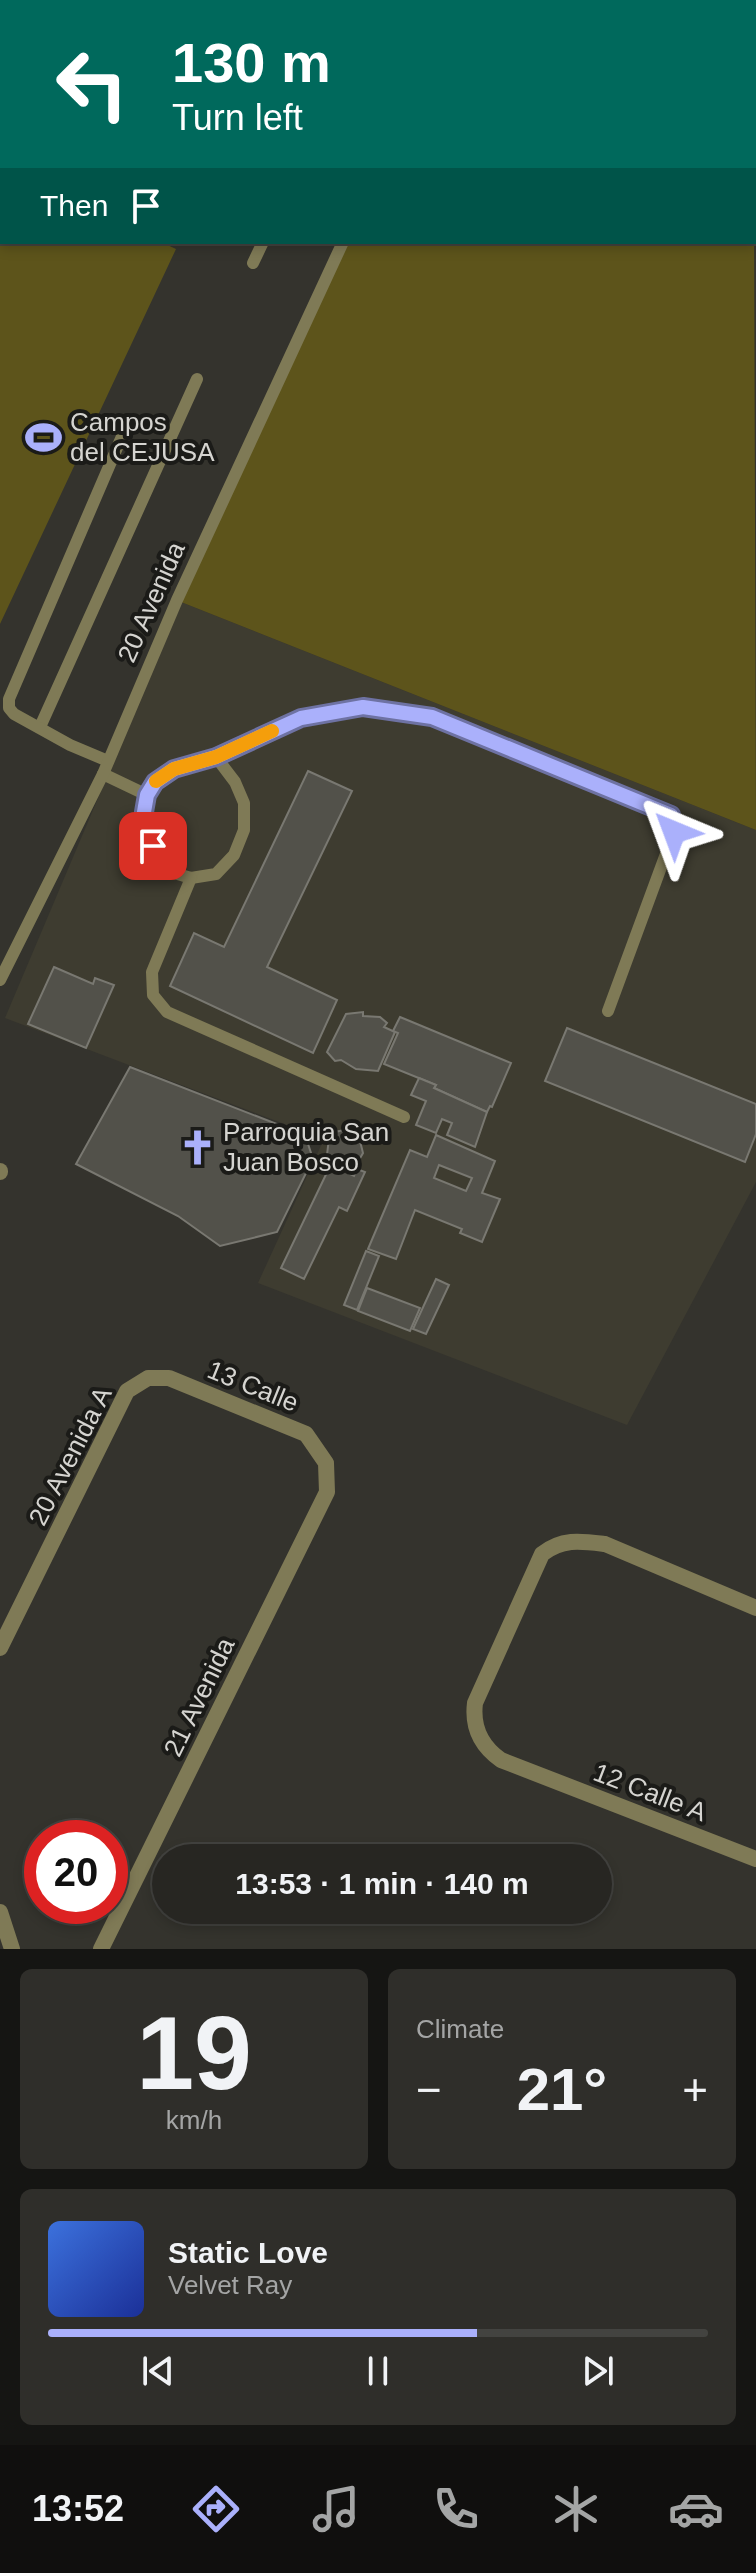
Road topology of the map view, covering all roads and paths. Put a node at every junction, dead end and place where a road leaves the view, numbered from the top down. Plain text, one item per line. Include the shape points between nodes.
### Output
1 (262, 244) edge
2 (342, 244) edge
3 (253, 263) dead end
4 (197, 379) dead end
5 (129, 420) dead end
6 (40, 727) junction
7 (216, 757) junction
8 (106, 767) junction
9 (147, 795) junction
10 (191, 878) junction
11 (0, 980) edge
12 (608, 1011) dead end
13 (404, 1117) dead end
14 (148, 1378) joint
15 (326, 1463) joint
16 (756, 1608) edge
17 (0, 1648) edge
18 (756, 1859) edge
19 (0, 1912) edge
20 (12, 1949) edge
21 (101, 1949) edge

1 - 3 lane
2 - 8 lane, 20 Avenida
4 - 6 lane
5 - 6 lane via 9,699 14,714
6 - 8 lane
7 - 9 lane via 174,769
7 - 10 lane via 244,803 244,830 234,855 216,874
7 - 12 lane via 301,718 363,707 432,717 671,815 674,832
8 - 9 lane
8 - 11 lane, 20 Avenida
9 - 10 lane via 144,812 153,846 171,872
10 - 13 lane via 152,972 153,995 167,1012
14 - 15 street, 13 Calle via 169,1378 306,1434
14 - 17 street, 20 Avenida A via 127,1391
15 - 21 street, 21 Avenida via 327,1492
16 - 18 street, 12 Calle A via 605,1544 557,1544 542,1554 475,1703 475,1723 484,1745 501,1760
19 - 20 street

